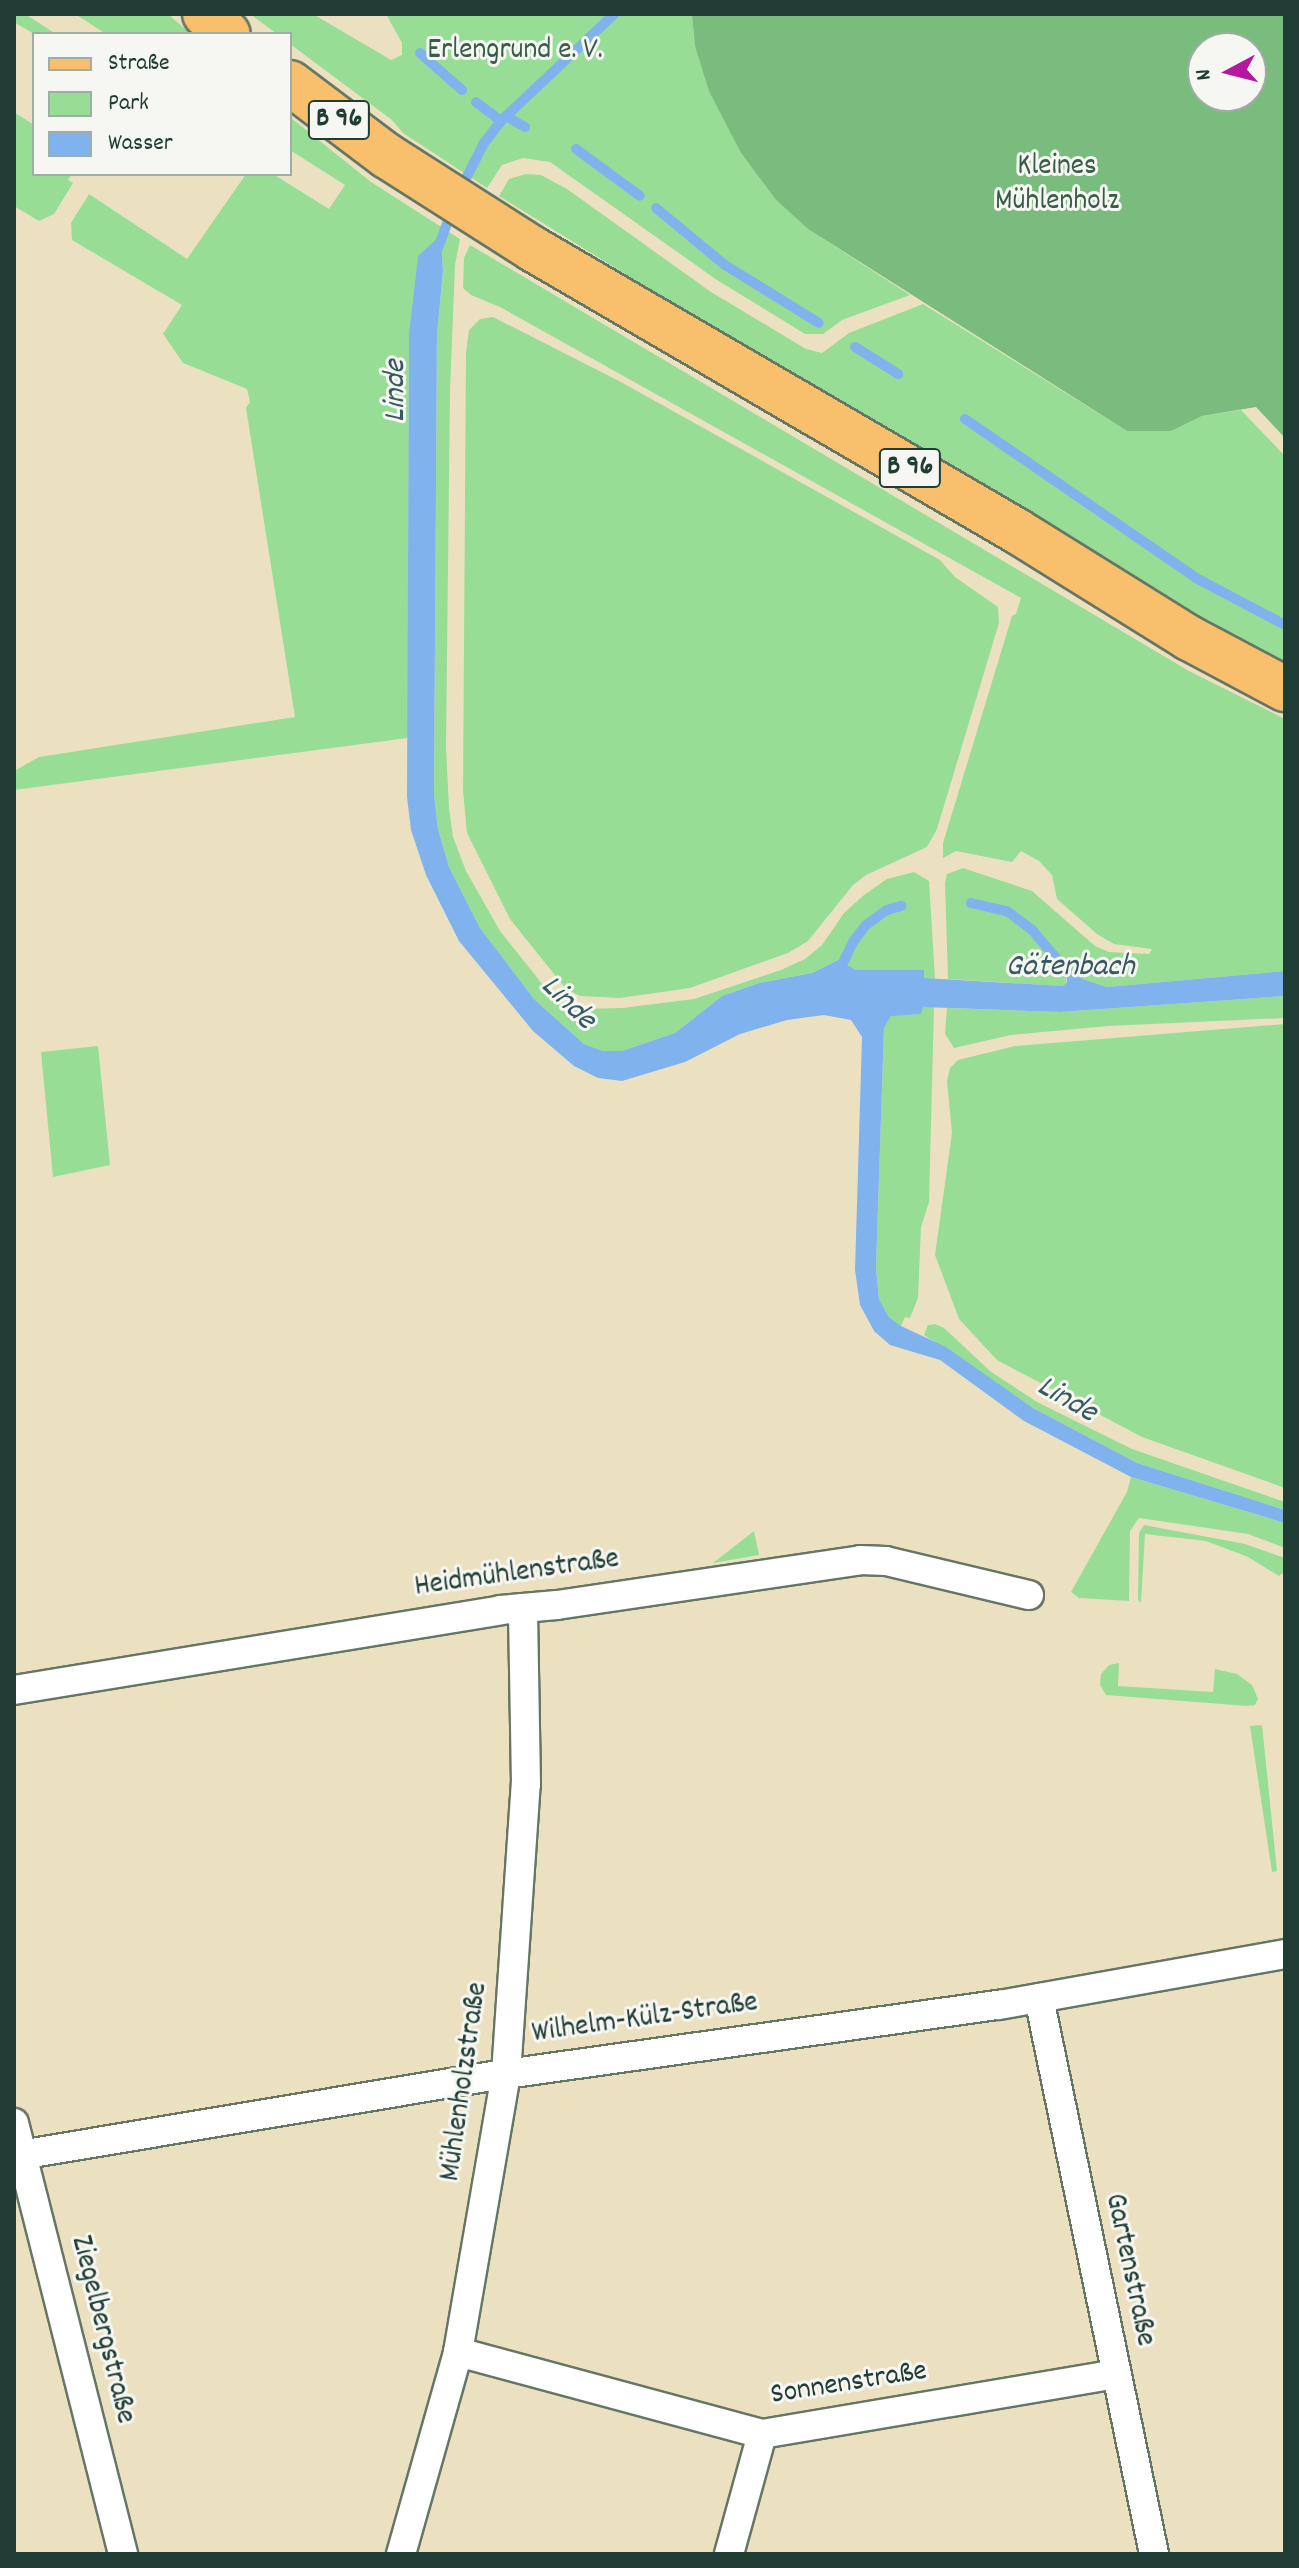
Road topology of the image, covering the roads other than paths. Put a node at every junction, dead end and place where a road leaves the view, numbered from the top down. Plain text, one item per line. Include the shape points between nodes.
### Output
1 (205, 14) edge
2 (226, 32) edge
3 (292, 85) edge
4 (1285, 689) edge
5 (1029, 1595) dead end
6 (523, 1608) junction
7 (14, 1690) edge
8 (1285, 1954) edge
9 (1039, 1998) junction
10 (506, 2074) junction
11 (14, 2123) edge
12 (18, 2156) edge
13 (458, 2352) junction
14 (1115, 2374) junction
15 (762, 2434) junction
16 (123, 2554) edge
17 (401, 2554) edge
18 (729, 2554) edge
19 (1154, 2554) edge

1 - 2 main road
3 - 4 main road, B 96 via 387,156 533,249 1003,523 1189,638
5 - 6 street, Heidmühlenstraße via 886,1561 860,1560
6 - 7 street, Heidmühlenstraße
6 - 10 street, Mühlenholzstraße via 526,1784
8 - 9 street, Wilhelm-Külz-Straße
9 - 10 street, Wilhelm-Külz-Straße
9 - 14 street, Gartenstraße
10 - 12 street, Wilhelm-Külz-Straße
10 - 13 street, Mühlenholzstraße
11 - 12 street, Ziegelbergstraße
12 - 16 street, Ziegelbergstraße
13 - 15 street, Sonnenstraße
13 - 17 street, Mühlenholzstraße
14 - 15 street, Sonnenstraße
14 - 19 street, Gartenstraße
15 - 18 street

